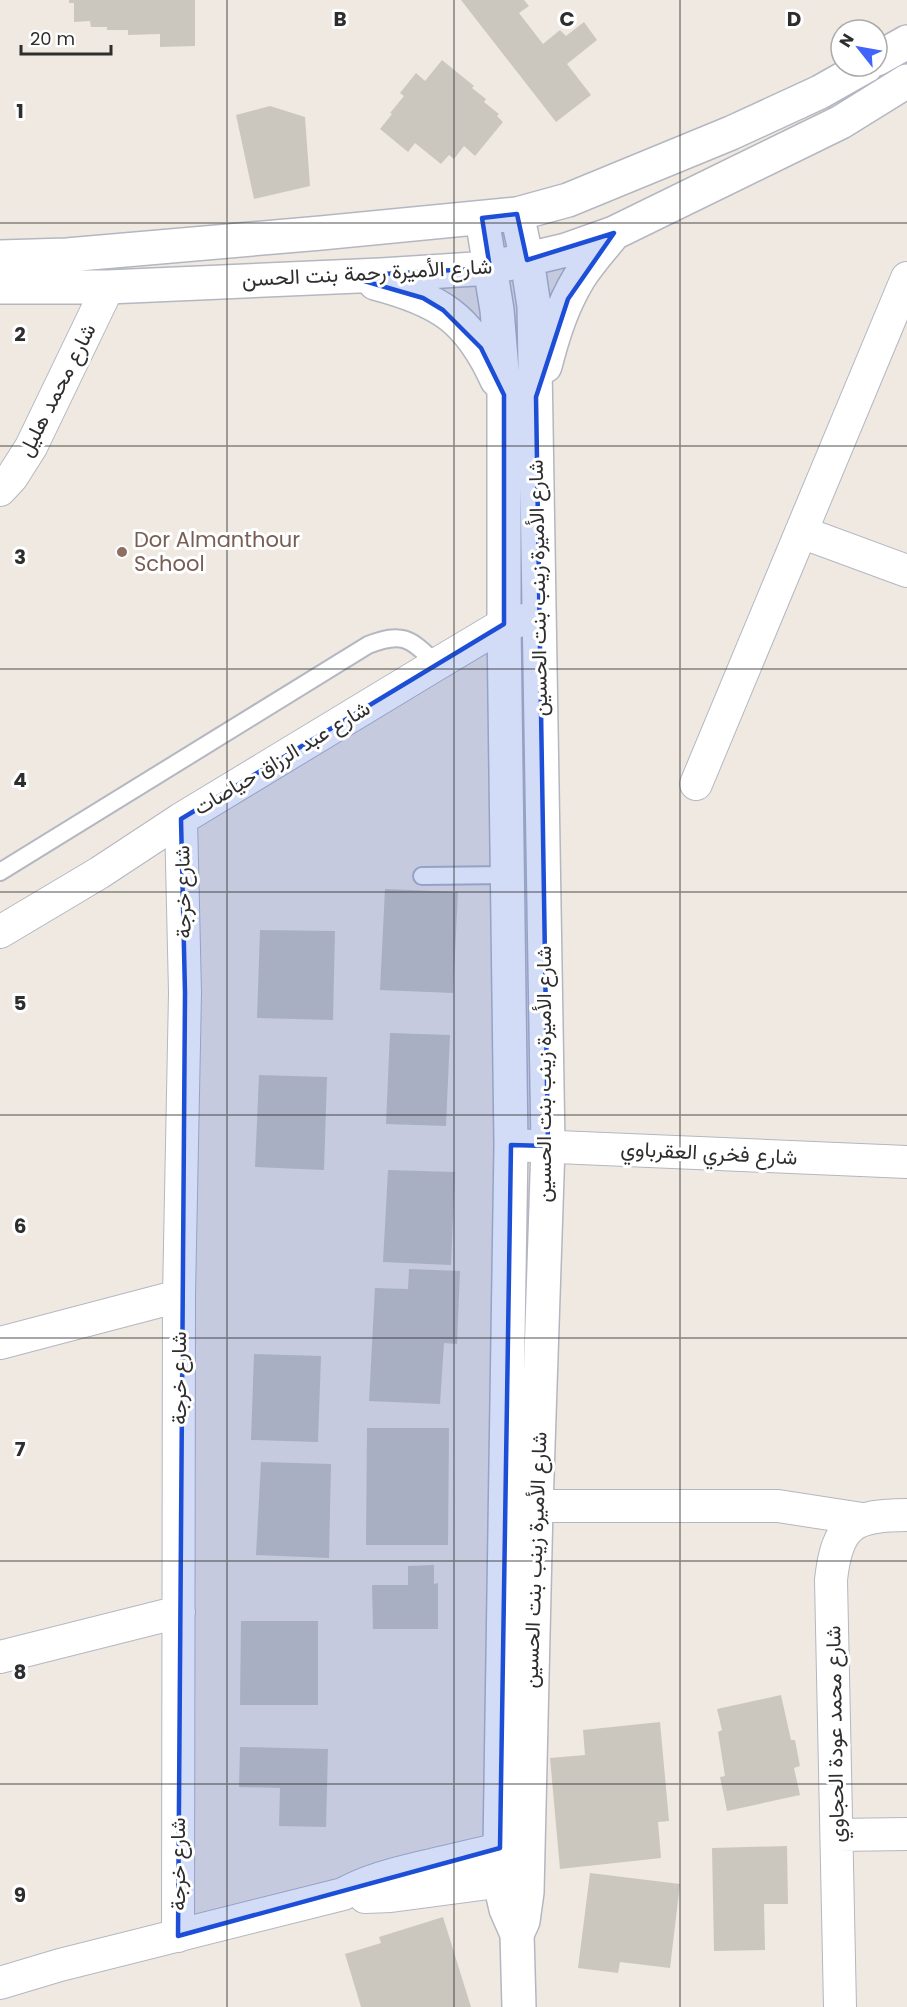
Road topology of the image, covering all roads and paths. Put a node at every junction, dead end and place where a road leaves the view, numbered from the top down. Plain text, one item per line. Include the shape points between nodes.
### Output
1 (907, 42) edge
2 (889, 52) edge
3 (845, 78) edge
4 (907, 81) edge
5 (517, 214) junction
6 (482, 218) junction
7 (614, 233) junction
8 (0, 256) edge
9 (527, 260) junction
10 (490, 268) junction
11 (347, 276) junction
12 (907, 278) edge
13 (108, 286) junction
14 (0, 287) edge
15 (504, 395) junction
16 (536, 397) junction
17 (0, 490) edge
18 (801, 532) junction
19 (907, 571) edge
20 (539, 617) junction
21 (504, 624) junction
22 (436, 664) junction
23 (696, 784) dead end
24 (181, 819) junction
25 (0, 872) edge
26 (508, 875) junction
27 (422, 876) dead end
28 (0, 932) edge
29 (511, 1145) junction
30 (548, 1146) junction
31 (907, 1162) edge
32 (179, 1296) junction
33 (0, 1343) edge
34 (536, 1506) junction
35 (907, 1515) edge
36 (862, 1519) junction
37 (179, 1612) junction
38 (0, 1657) edge
39 (907, 1834) edge
40 (837, 1835) junction
41 (514, 1846) junction
42 (514, 1879) junction
43 (343, 1894) junction
44 (178, 1936) junction
45 (0, 1983) edge
46 (519, 2007) edge
47 (840, 2007) edge

1 - 2 street
3 - 5 street, شارع الأميرة رحمة بنت الحسن via 731,133 568,200
4 - 7 street, شارع الأميرة رحمة بنت الحسن via 841,122
5 - 6 street, شارع الأميرة رحمة بنت الحسن
5 - 9 street, شارع الأميرة زينب بنت الحسين
6 - 8 street, شارع الأميرة رحمة بنت الحسن via 67,255
6 - 10 street, شارع الأميرة زينب بنت الحسين
7 - 9 street, شارع الأميرة رحمة بنت الحسن
7 - 16 street via 586,267 568,299
9 - 10 street, شارع الأميرة رحمة بنت الحسن
9 - 16 street, شارع الأميرة زينب بنت الحسين via 534,306
10 - 11 street, شارع الأميرة رحمة بنت الحسن
10 - 15 street, شارع الأميرة زينب بنت الحسين
11 - 13 street, شارع الأميرة رحمة بنت الحسن
11 - 15 street via 423,298 443,310 464,326 481,348
12 - 18 street
13 - 14 street, شارع الأميرة رحمة بنت الحسن
13 - 17 street, شارع محمد هليل via 31,447
15 - 21 street, شارع الأميرة زينب بنت الحسين
16 - 20 street, شارع الأميرة زينب بنت الحسين
18 - 19 street
18 - 23 street
20 - 21 street, شارع عبد الرزاق حياصات
20 - 30 street, شارع الأميرة زينب بنت الحسين
21 - 22 street, شارع عبد الرزاق حياصات
21 - 26 street, شارع الأميرة زينب بنت الحسين
22 - 24 street, شارع عبد الرزاق حياصات
22 - 25 lane via 414,642 404,639 393,637 368,645
24 - 28 street, شارع عبد الرزاق حياصات
24 - 32 street, شارع خرجة via 185,993
26 - 27 lane
26 - 29 street, شارع الأميرة زينب بنت الحسين
29 - 30 street, شارع فخري العقرباوي
29 - 41 street, شارع الأميرة زينب بنت الحسين
30 - 31 street, شارع فخري العقرباوي
30 - 34 street, شارع الأميرة زينب بنت الحسين
32 - 33 street
32 - 37 street, شارع خرجة
34 - 36 street via 778,1506
34 - 41 street, شارع الأميرة زينب بنت الحسين
35 - 36 street
36 - 40 street, شارع محمد عودة الحجاوي via 844,1532 834,1554 831,1580
37 - 38 street
37 - 44 street, شارع خرجة
39 - 40 street
40 - 47 street, شارع محمد عودة الحجاوي
41 - 42 street, شارع الأميرة زينب بنت الحسين
41 - 43 street via 377,1879
42 - 43 street via 385,1896
42 - 46 street, شارع الأميرة زينب بنت الحسين via 506,1909 517,1934
43 - 44 street
44 - 45 street

